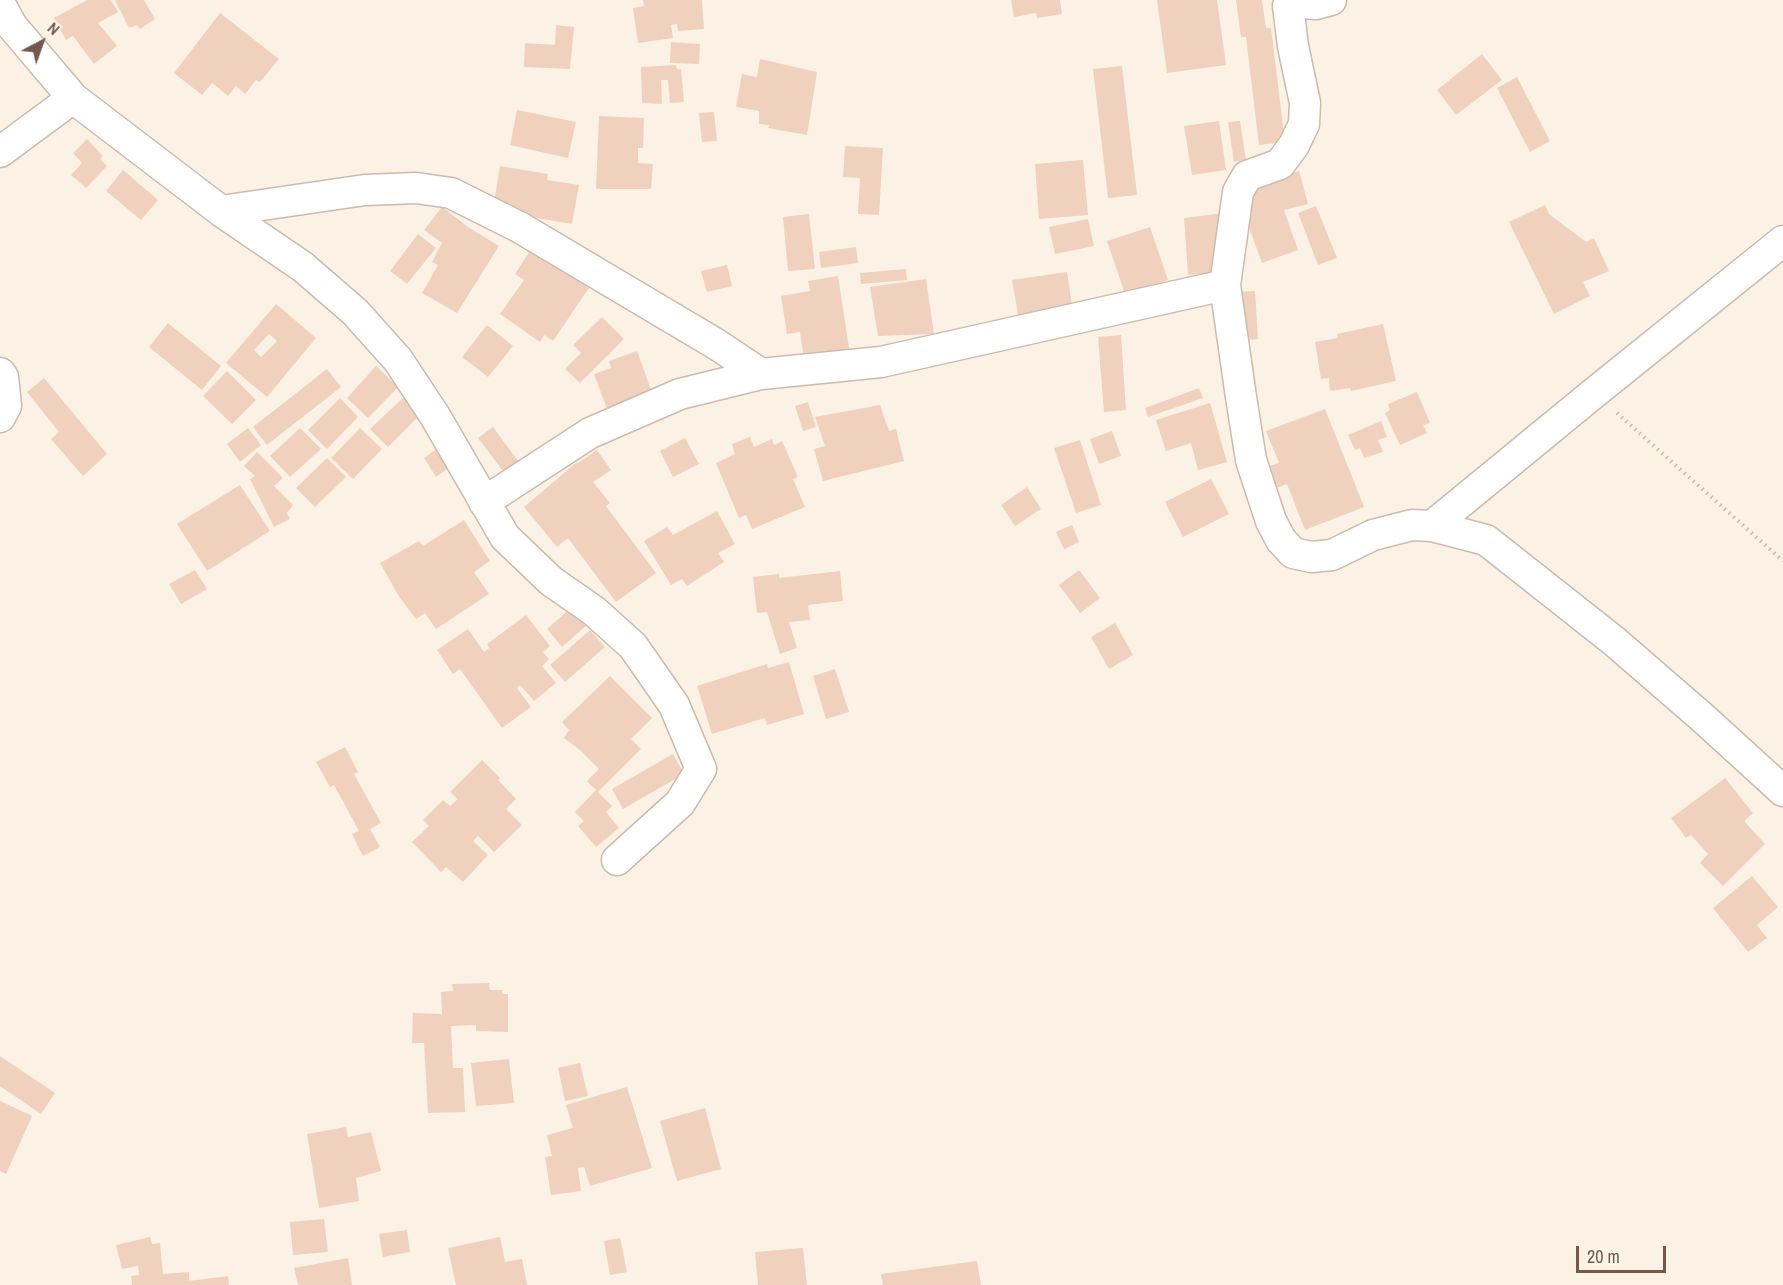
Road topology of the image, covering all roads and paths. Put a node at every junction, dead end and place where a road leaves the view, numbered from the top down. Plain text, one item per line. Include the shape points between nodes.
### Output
1 (1331, 0) edge
2 (0, 4) edge
3 (73, 98) junction
4 (0, 152) edge
5 (221, 211) junction
6 (1783, 241) edge
7 (1225, 285) junction
8 (0, 374) edge
9 (762, 374) junction
10 (1594, 393) junction
11 (0, 417) edge
12 (484, 502) junction
13 (1432, 526) junction
14 (1783, 561) edge
15 (1783, 791) edge
16 (617, 860) dead end

1 - 7 street via 1316,4 1292,2 1288,6 1305,103 1304,124 1280,164 1246,176 1242,182
2 - 3 street via 12,26
3 - 4 street
3 - 5 street
5 - 9 street via 365,190 416,188 451,193 519,227
5 - 12 street via 303,267 362,320 398,360
6 - 10 street
7 - 9 street via 881,362
7 - 13 street via 1251,460 1281,540 1293,553 1311,557 1332,555 1373,535 1412,525
8 - 11 street via 6,406
9 - 12 street via 680,394 590,433
10 - 13 street
10 - 14 path
12 - 16 street via 505,537 551,581 594,611 633,646 674,705 701,770 680,803
13 - 15 street via 1495,546 1614,640

